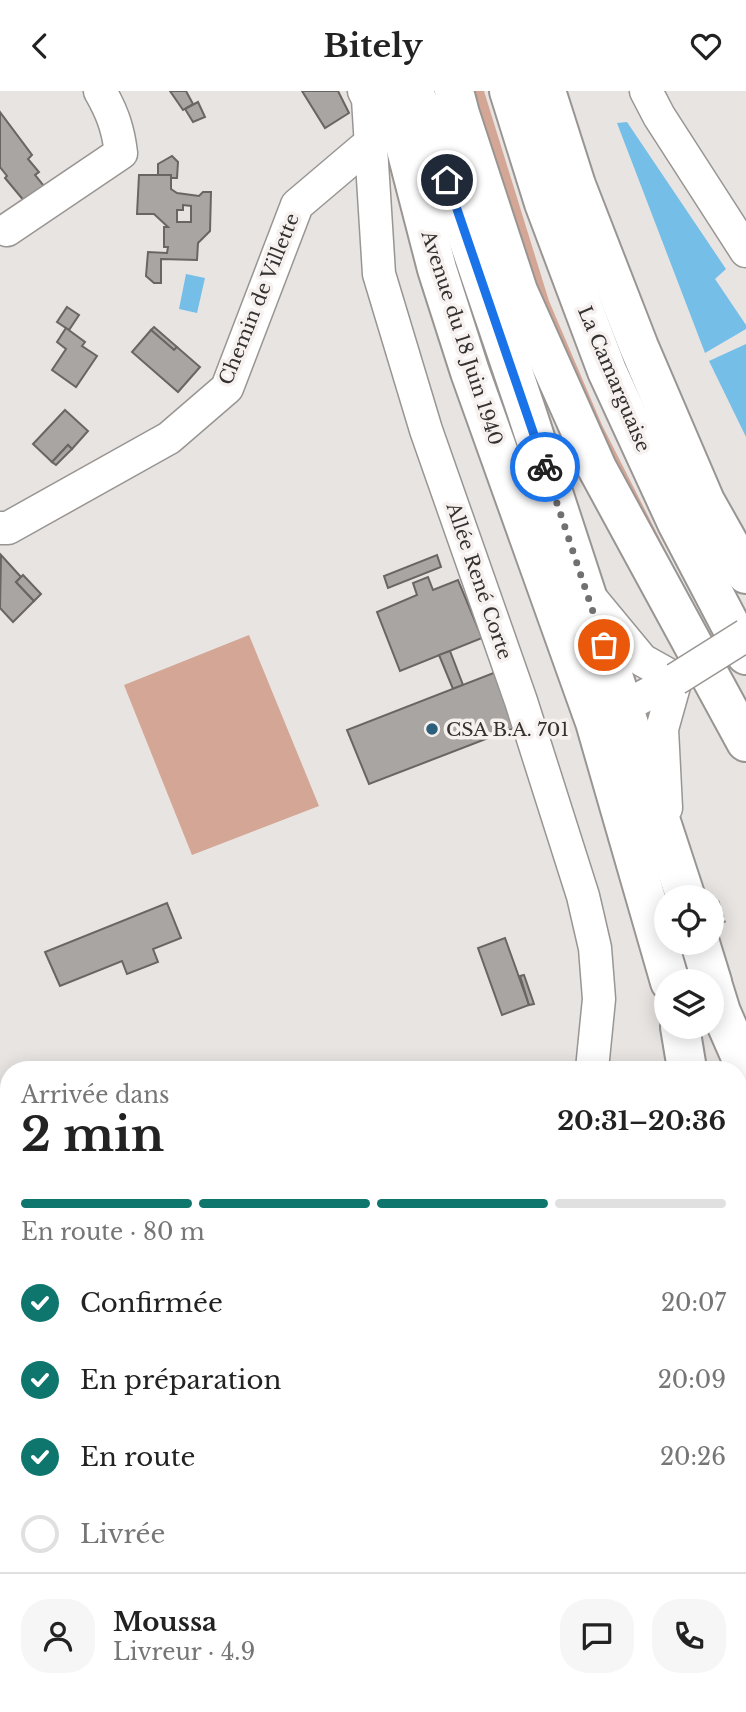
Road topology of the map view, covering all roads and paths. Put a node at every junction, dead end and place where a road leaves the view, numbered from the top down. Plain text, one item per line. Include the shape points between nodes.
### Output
1 (100, 91) edge
2 (364, 91) edge
3 (388, 91) edge
4 (414, 91) edge
5 (454, 91) edge
6 (509, 91) edge
7 (546, 91) edge
8 (646, 91) edge
9 (371, 151) junction
10 (8, 230) dead end
11 (746, 251) edge
12 (0, 528) edge
13 (746, 574) edge
14 (587, 593) junction
15 (746, 635) edge
16 (746, 655) edge
17 (676, 679) junction
18 (609, 714) junction
19 (746, 742) edge
20 (670, 845) junction
21 (682, 885) edge
22 (667, 969) edge
23 (724, 1019) edge
24 (682, 1039) edge
25 (593, 1061) edge
26 (686, 1061) edge
27 (742, 1061) edge

1 - 10 street via 112,112 121,153
2 - 9 street, Allée René Corte
3 - 18 main road, Avenue du 18 Juin 1940 via 470,372
4 - 14 main road, Avenue du 18 Juin 1940
5 - 19 main road via 518,291 591,455
6 - 16 main road, La Camarguaise via 544,203 607,371 677,523
7 - 13 main road, La Camarguaise via 576,184 639,347 705,501
8 - 11 street
9 - 12 street, Chemin de Villette via 363,149 297,205 227,388 169,438 8,529
9 - 25 street, Allée René Corte via 379,274 426,430 521,701 583,896 595,948 599,999
14 - 17 street via 642,660
14 - 18 main road, Avenue du 18 Juin 1940
15 - 17 street, bridge
17 - 18 street
17 - 20 street via 662,729
18 - 20 main road, Avenue du 18 Juin 1940
18 - 22 main road, Avenue du 18 Juin 1940
20 - 21 main road, Avenue du 18 Juin 1940
23 - 27 main road
24 - 26 main road

